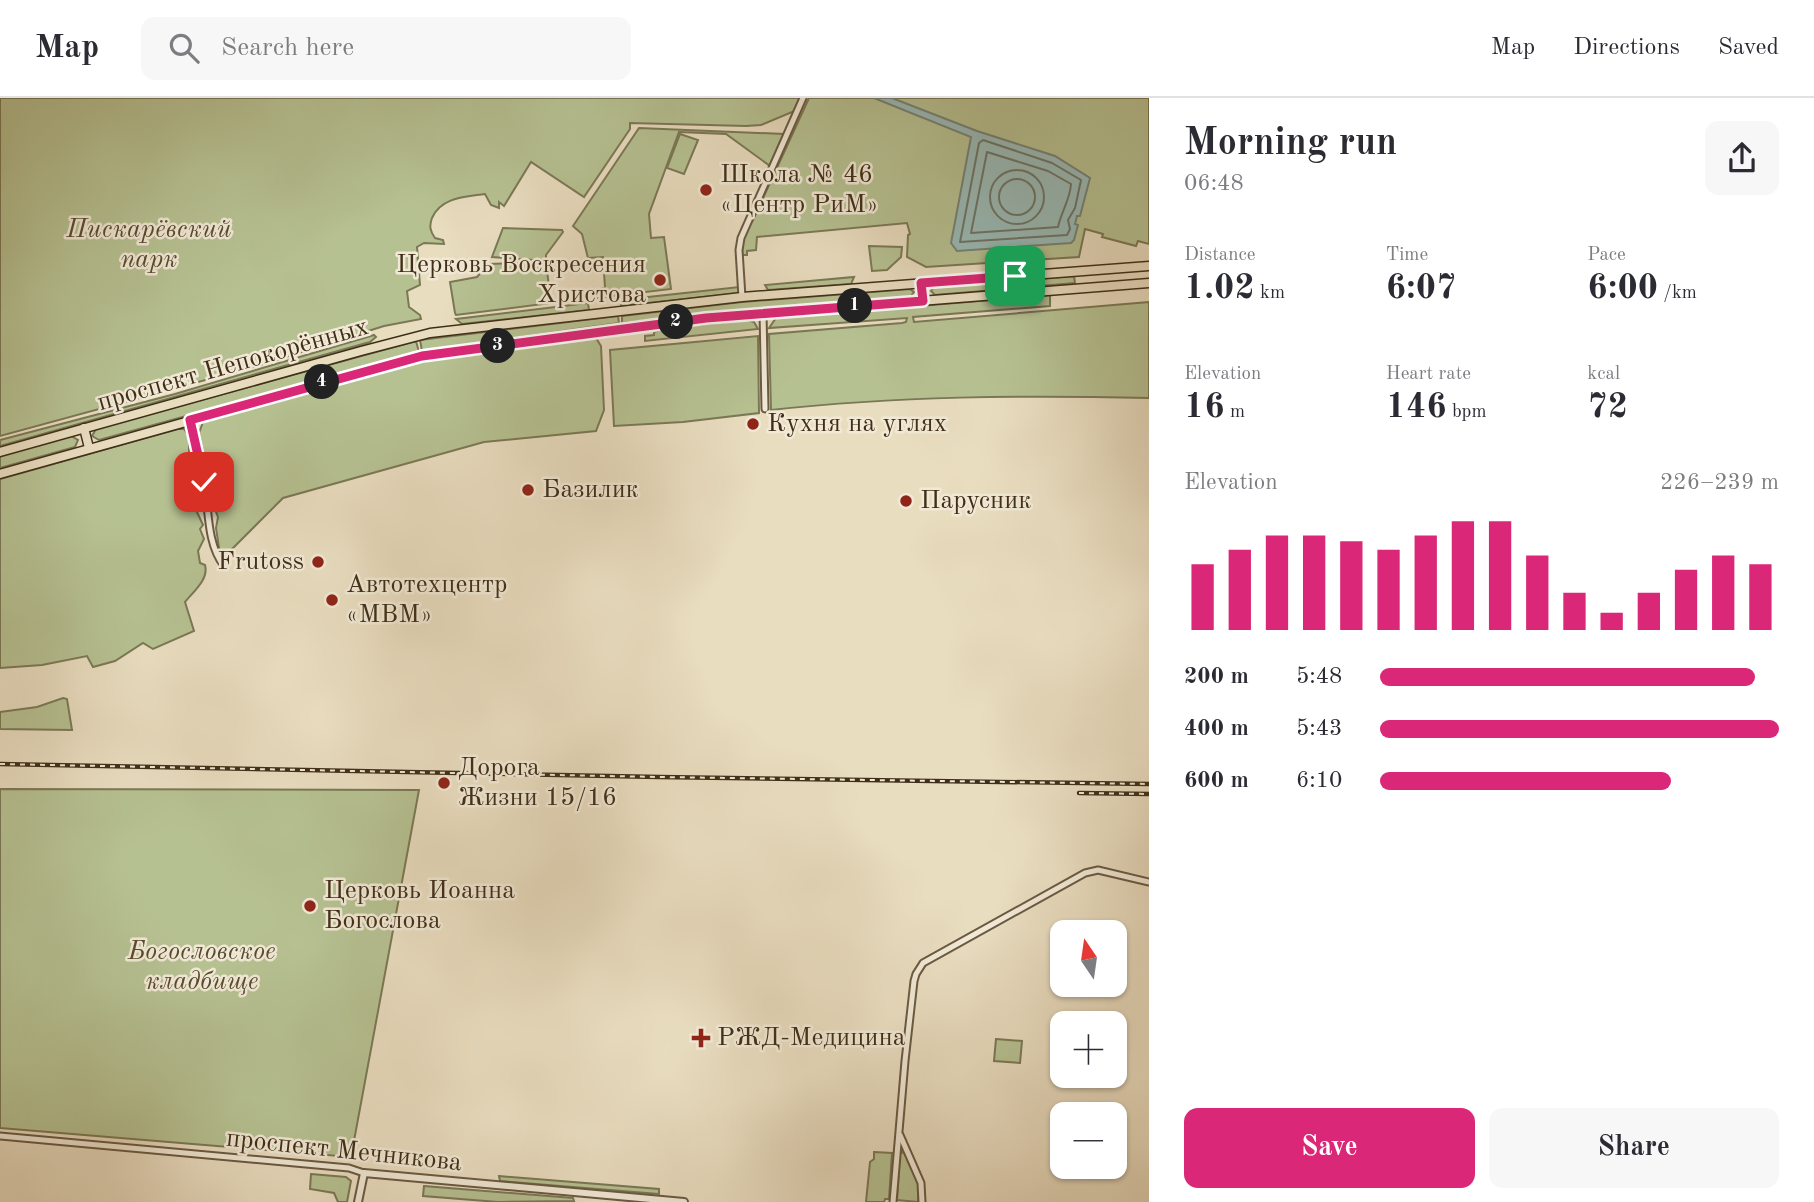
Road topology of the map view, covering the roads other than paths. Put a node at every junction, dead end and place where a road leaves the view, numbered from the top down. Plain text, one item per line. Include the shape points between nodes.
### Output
1 (803, 98) edge
2 (1149, 265) edge
3 (921, 283) junction
4 (1149, 283) edge
5 (742, 298) junction
6 (923, 301) junction
7 (763, 313) junction
8 (765, 409) dead end
9 (190, 420) junction
10 (84, 428) junction
11 (89, 448) junction
12 (0, 452) edge
13 (0, 474) edge
14 (224, 566) dead end
15 (1149, 883) edge
16 (899, 1132) junction
17 (0, 1136) edge
18 (365, 1173) junction
19 (358, 1202) edge
20 (684, 1202) edge
21 (893, 1202) edge
22 (922, 1202) edge

1 - 5 street via 741,238
2 - 3 main road, проспект Непокорённых
3 - 5 main road, проспект Непокорённых
3 - 6 main road
4 - 6 main road, проспект Непокорённых
5 - 10 main road, проспект Непокорённых via 418,336
6 - 7 main road, проспект Непокорённых
7 - 8 street
7 - 9 main road, проспект Непокорённых via 422,356
9 - 11 main road, проспект Непокорённых
9 - 14 street via 213,540
10 - 11 main road
10 - 12 main road, проспект Непокорённых
11 - 13 main road, проспект Непокорённых
15 - 16 street via 1092,871 923,963 914,981
16 - 21 street
16 - 22 street via 921,1182
17 - 18 street, проспект Мечникова
18 - 19 street
18 - 20 street, проспект Мечникова

